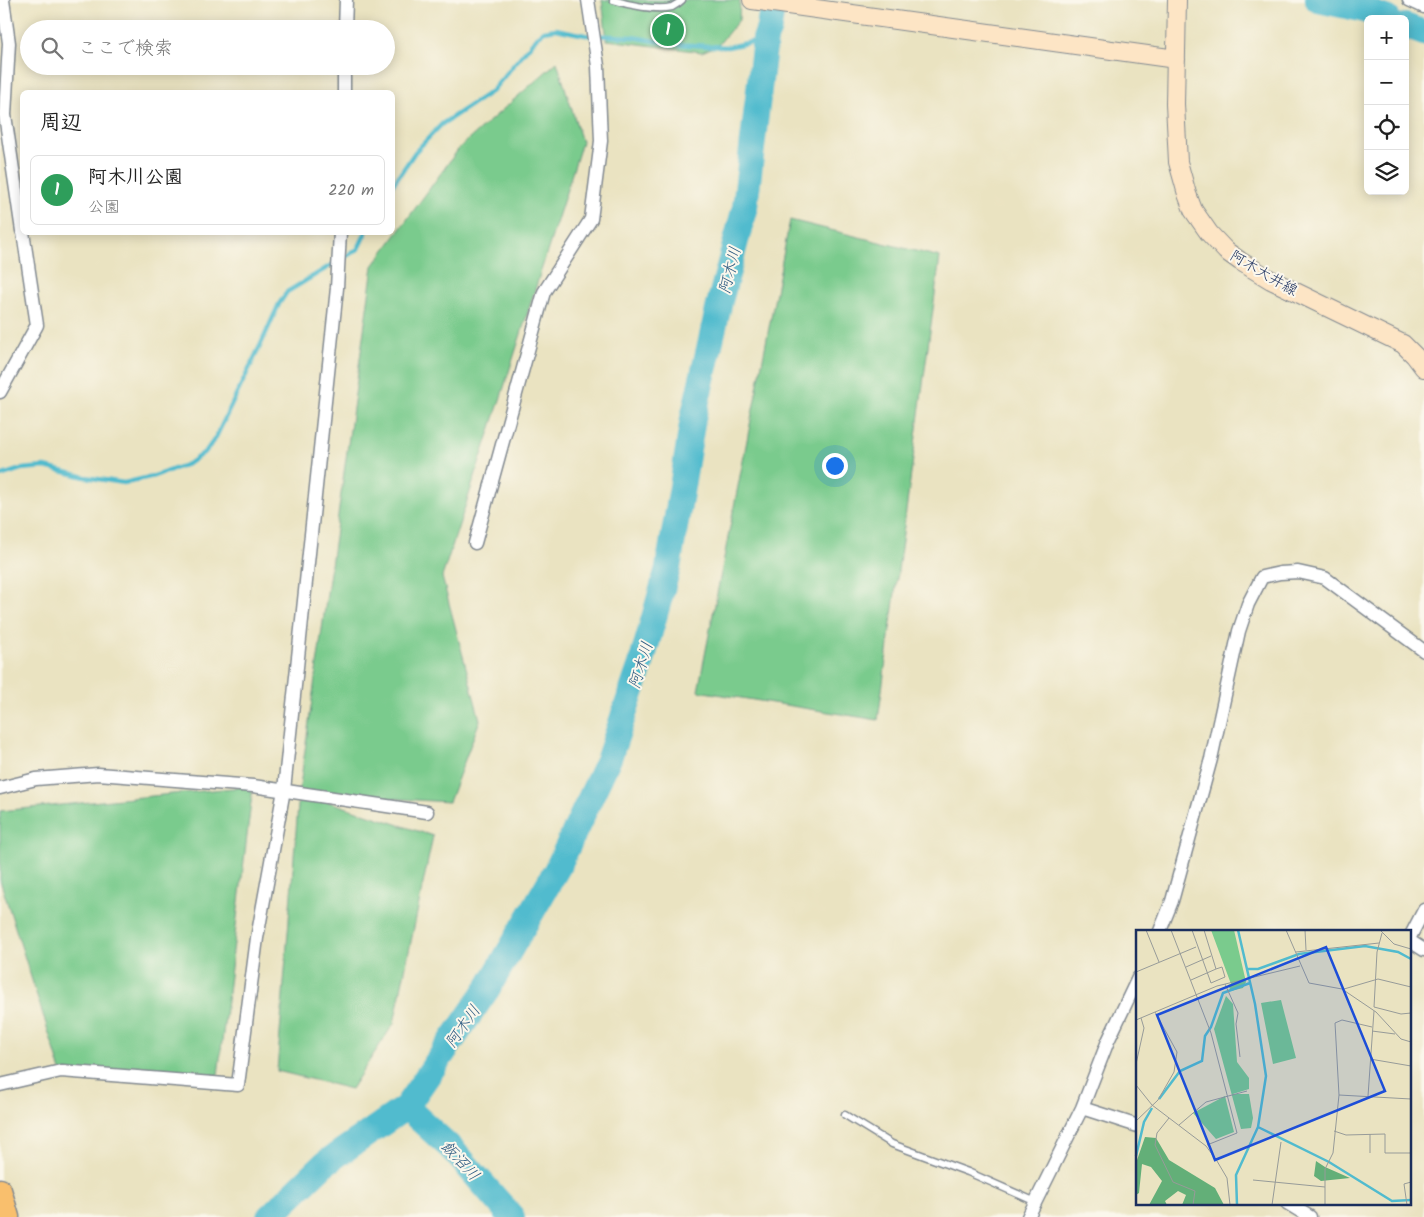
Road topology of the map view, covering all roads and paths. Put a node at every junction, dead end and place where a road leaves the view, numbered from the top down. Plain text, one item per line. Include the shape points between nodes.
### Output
1 (3, 0) edge
2 (346, 0) edge
3 (588, 0) edge
4 (613, 0) edge
5 (682, 0) edge
6 (752, 0) edge
7 (1177, 0) edge
8 (1409, 0) edge
9 (1424, 7) edge
10 (345, 20) edge
11 (1176, 59) junction
12 (344, 75) edge
13 (344, 90) edge
14 (20, 212) edge
15 (23, 235) edge
16 (340, 239) edge
17 (1421, 360) edge
18 (0, 392) edge
19 (476, 543) dead end
20 (1424, 651) edge
21 (0, 788) edge
22 (284, 790) junction
23 (428, 812) dead end
24 (1424, 910) edge
25 (1160, 930) edge
26 (1412, 935) edge
27 (1412, 941) edge
28 (1424, 950) edge
29 (1136, 982) edge
30 (0, 1085) edge
31 (1082, 1108) junction
32 (845, 1116) dead end
33 (1136, 1125) edge
34 (0, 1190) edge
35 (1036, 1202) junction
36 (1289, 1204) edge
37 (8, 1217) edge
38 (1028, 1217) edge
39 (1310, 1217) edge

1 - 14 street via 9,43 5,115
2 - 10 street
3 - 19 street via 598,66 601,141 591,219 544,292
4 - 5 lane via 665,8
6 - 11 main road
7 - 11 main road, 阿木大井線
8 - 9 street
11 - 17 main road, 阿木大井線 via 1178,162 1193,210 1209,233 1226,251 1271,280 1403,344
12 - 13 street
15 - 18 street via 37,325
16 - 22 street
20 - 25 street via 1326,578 1298,572 1262,577 1239,630 1211,759 1172,901
21 - 22 street via 36,779 98,774
22 - 23 street
22 - 30 street via 257,938 238,1085 61,1071
24 - 26 street
27 - 28 street
29 - 31 street via 1108,1041
31 - 33 street
31 - 35 street
32 - 35 lane via 892,1144
34 - 37 highway
35 - 38 street
36 - 39 street

